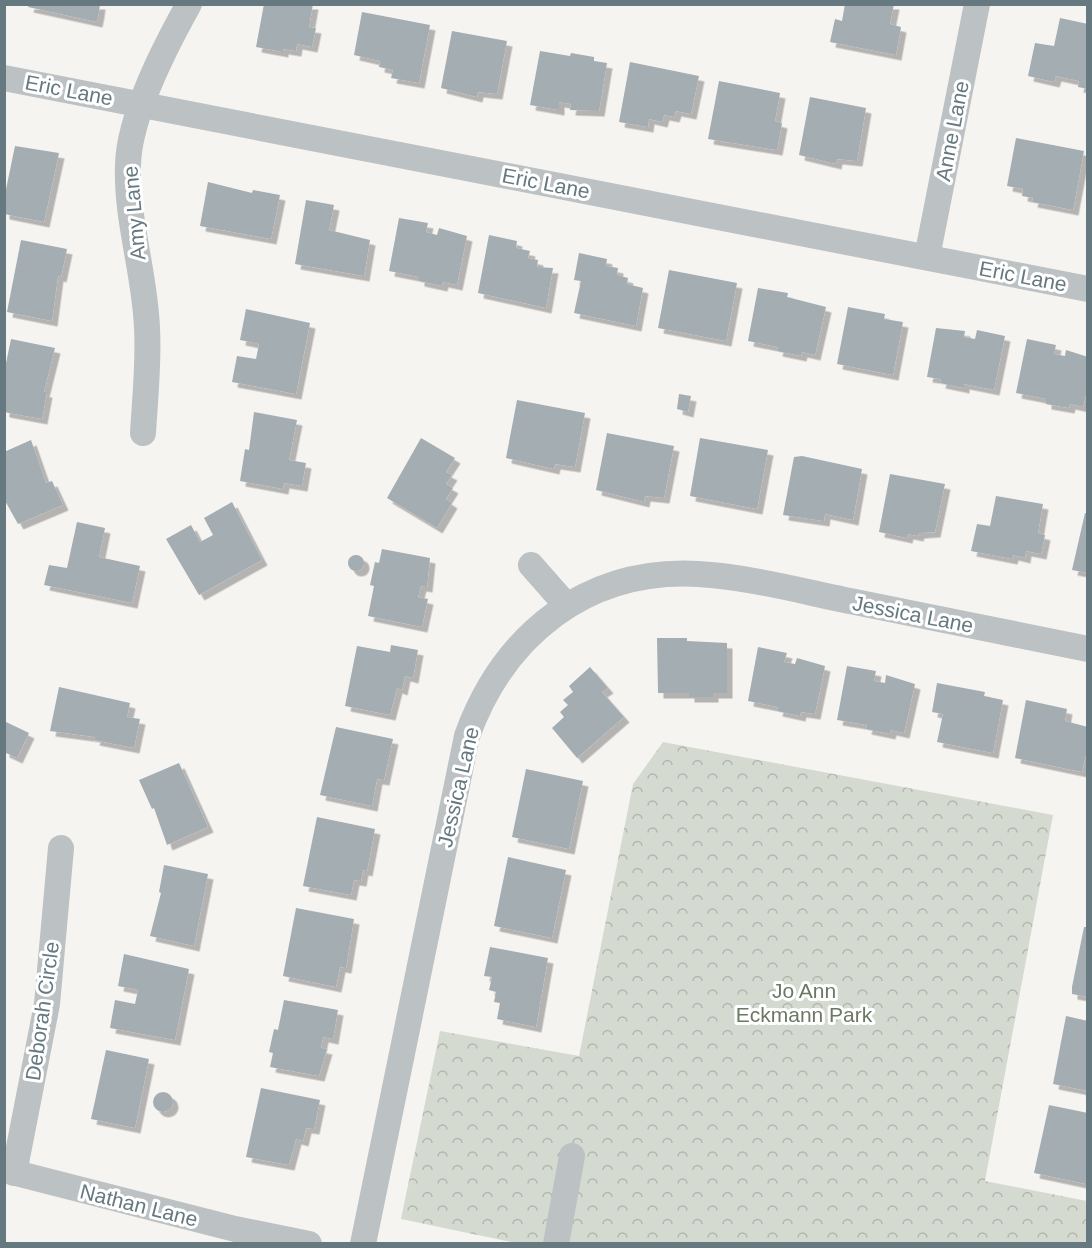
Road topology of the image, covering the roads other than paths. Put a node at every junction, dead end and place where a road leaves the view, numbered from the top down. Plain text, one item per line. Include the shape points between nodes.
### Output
1 (189, 4) edge
2 (977, 4) edge
3 (4, 78) edge
4 (143, 104) junction
5 (927, 257) junction
6 (1088, 289) edge
7 (143, 433) dead end
8 (531, 565) dead end
9 (567, 606) junction
10 (1088, 649) edge
11 (61, 849) dead end
12 (572, 1156) dead end
13 (9, 1171) edge
14 (309, 1244) edge
15 (363, 1244) edge
16 (556, 1244) edge

1 - 4 street, Amy Lane via 165,47
2 - 5 street, Anne Lane
3 - 4 street, Eric Lane
4 - 5 street, Eric Lane
4 - 7 street, Amy Lane via 128,164 130,212 147,327
5 - 6 street, Eric Lane
8 - 9 street
9 - 10 street, Jessica Lane via 589,593 626,581 699,574
9 - 15 street, Jessica Lane via 542,622 493,678 467,736
11 - 13 street, Deborah Circle via 47,1004
12 - 16 street
13 - 14 street, Nathan Lane

